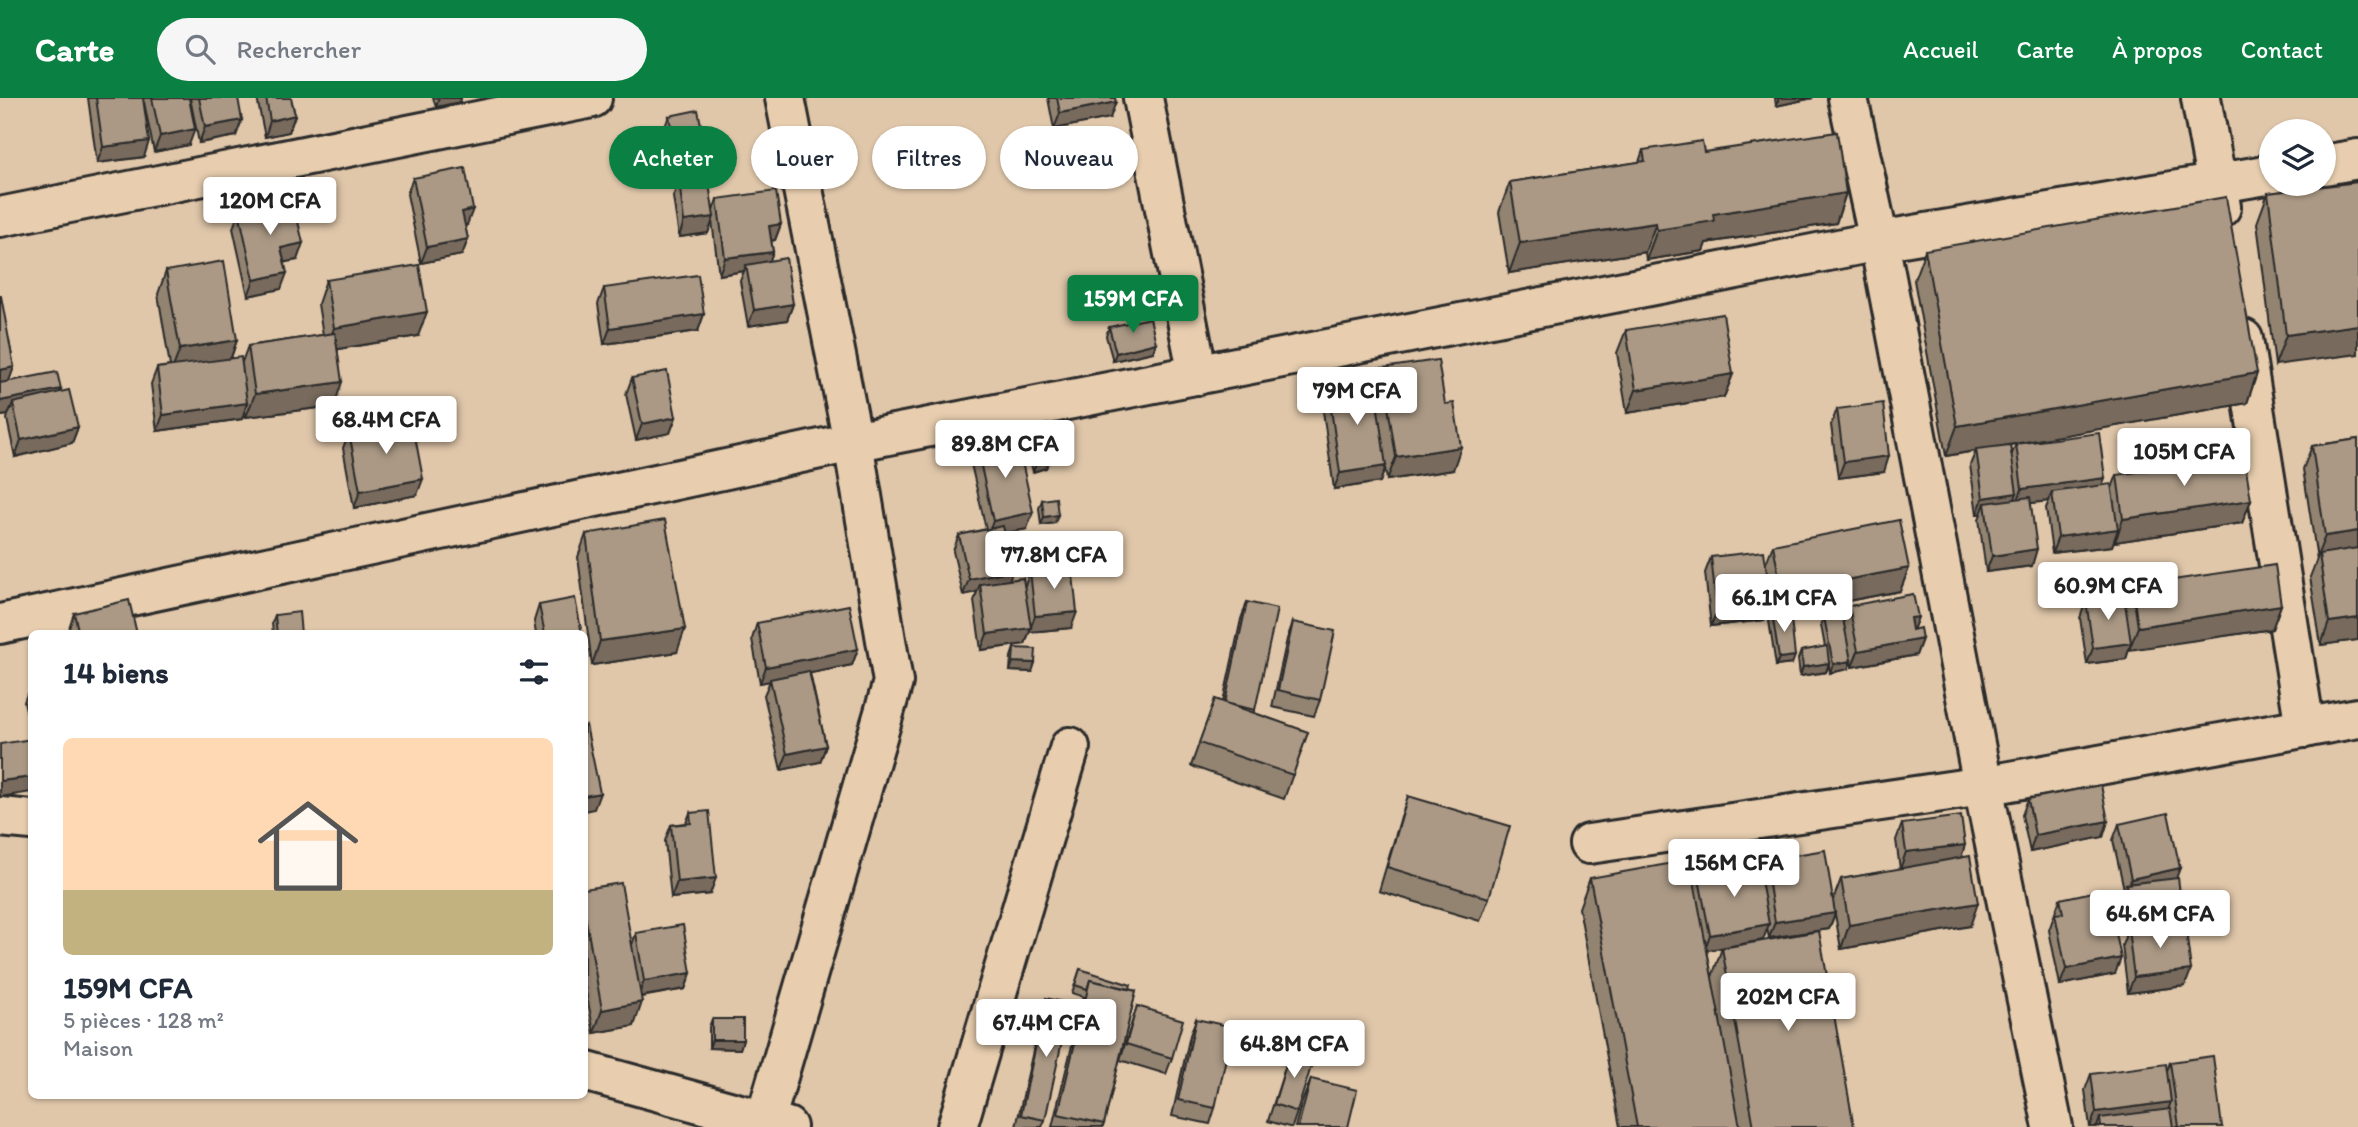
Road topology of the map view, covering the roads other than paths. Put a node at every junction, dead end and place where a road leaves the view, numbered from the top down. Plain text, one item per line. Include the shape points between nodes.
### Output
1 (592, 98) edge
2 (785, 98) edge
3 (1143, 98) edge
4 (1848, 98) edge
5 (2201, 98) edge
6 (2358, 159) edge
7 (2336, 163) edge
8 (2259, 176) edge
9 (2217, 183) junction
10 (0, 217) edge
11 (2226, 237) edge
12 (1879, 241) junction
13 (2237, 306) edge
14 (1198, 375) junction
15 (853, 442) junction
16 (0, 624) edge
17 (2358, 718) edge
18 (2305, 728) junction
19 (1070, 747) dead end
20 (1983, 786) junction
21 (0, 817) edge
22 (28, 820) edge
23 (1590, 844) dead end
24 (588, 1071) edge
25 (776, 1124) edge
26 (957, 1127) edge
27 (2053, 1127) edge

1 - 10 street
2 - 15 street
3 - 14 street
4 - 12 street
5 - 9 street
6 - 7 street
8 - 9 street
9 - 11 street
9 - 12 street
12 - 14 street
12 - 20 street
13 - 18 street
14 - 15 street
15 - 16 street
15 - 25 street via 892,682
17 - 18 street
18 - 20 street
19 - 26 street
20 - 23 street
20 - 27 street
21 - 22 street
24 - 25 street

